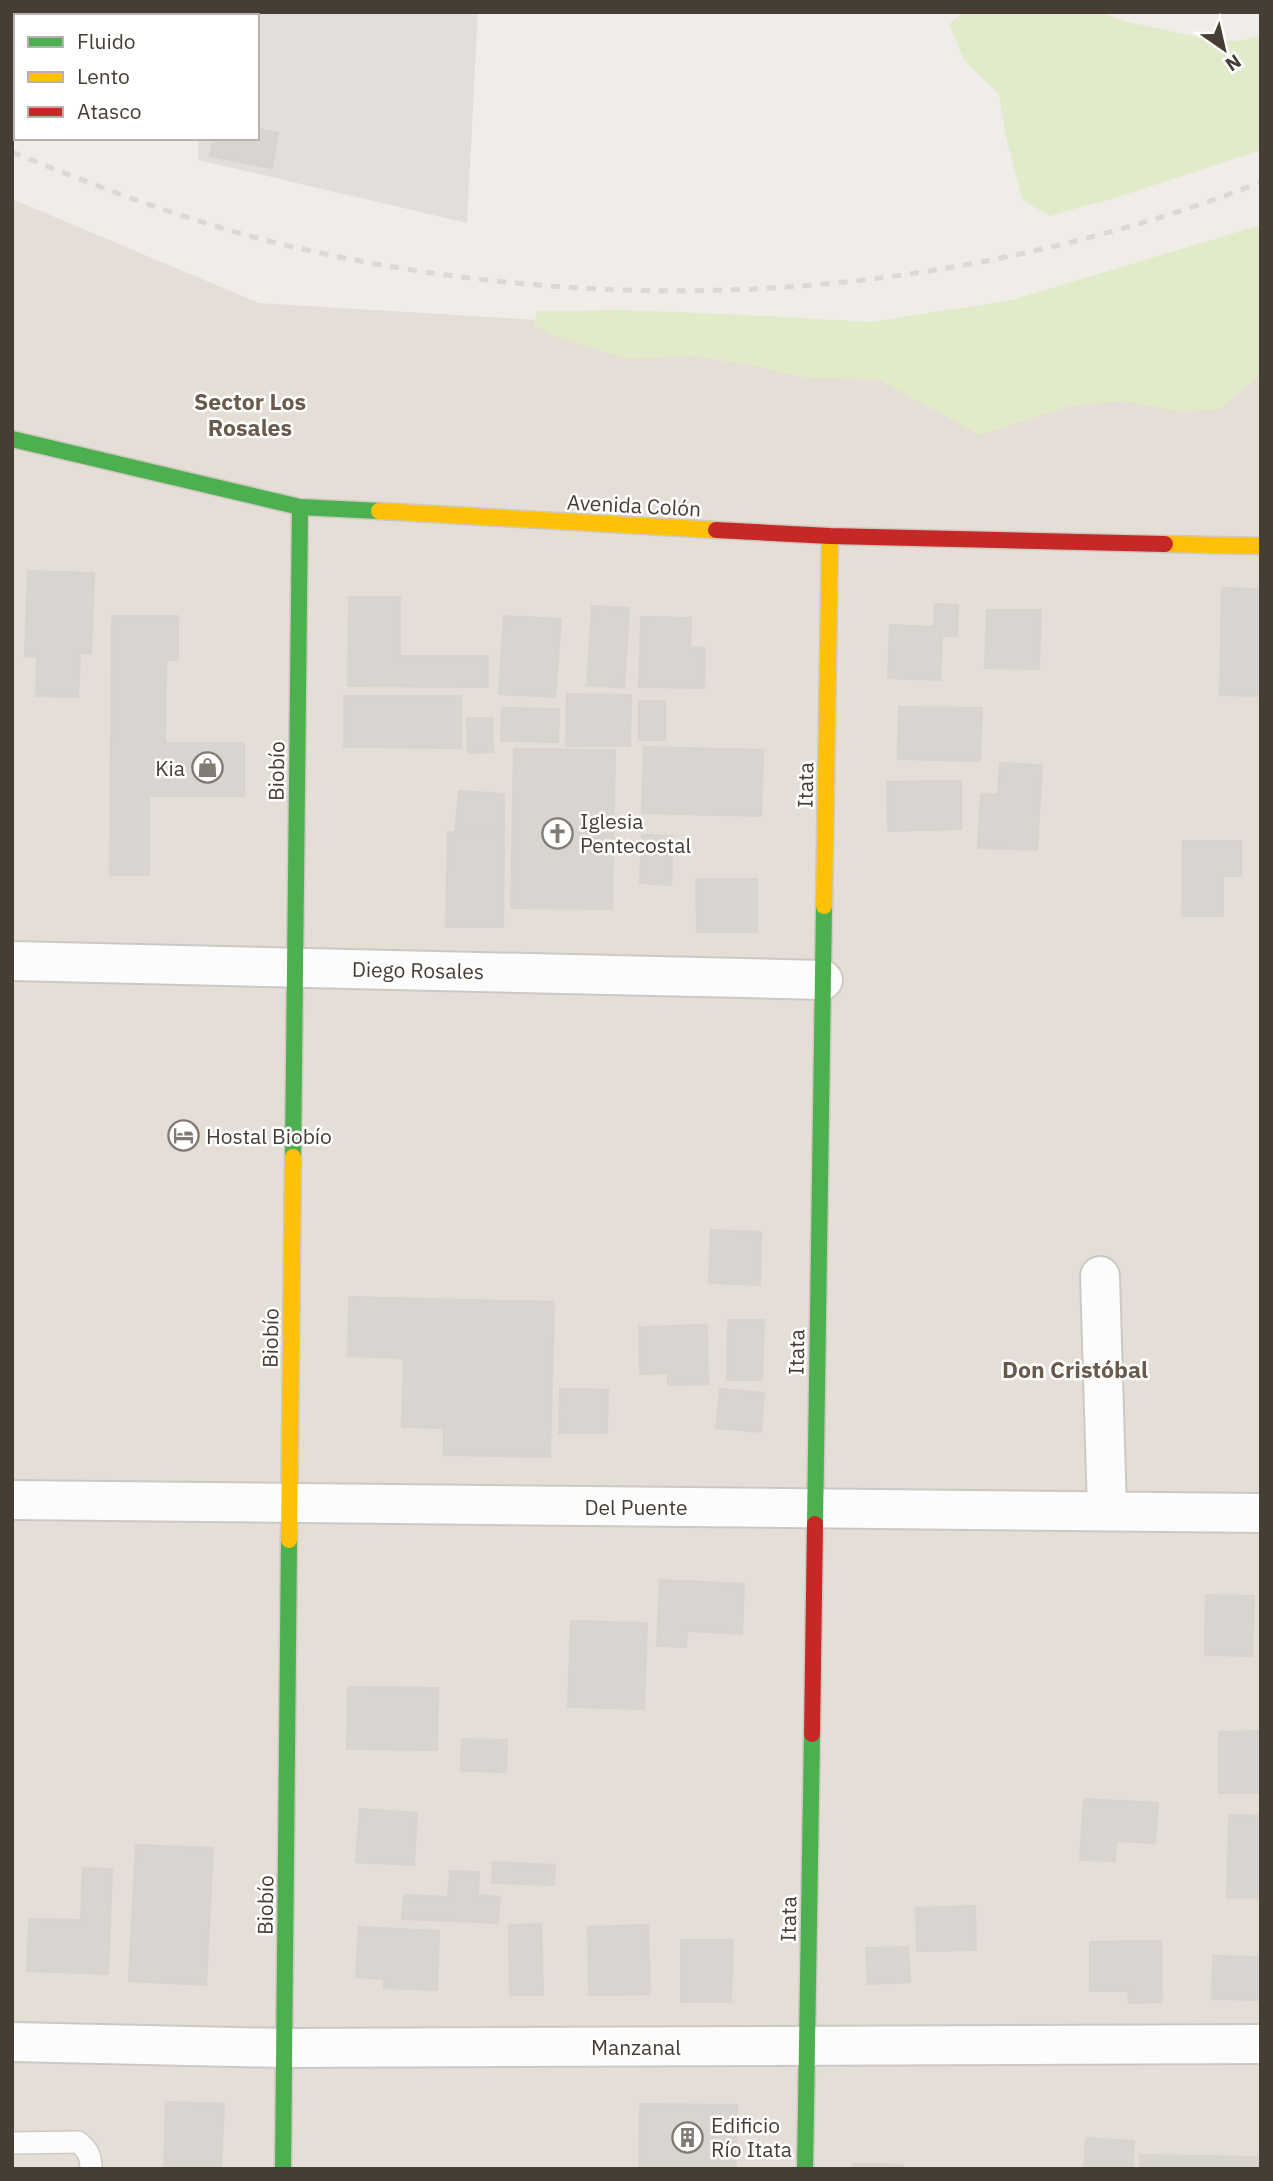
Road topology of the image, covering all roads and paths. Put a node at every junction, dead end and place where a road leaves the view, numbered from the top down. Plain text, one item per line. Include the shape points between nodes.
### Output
1 (12, 439) edge
2 (300, 508) junction
3 (830, 536) junction
4 (1261, 547) edge
5 (12, 961) edge
6 (295, 967) junction
7 (823, 980) junction
8 (1100, 1276) dead end
9 (12, 1500) edge
10 (290, 1504) junction
11 (815, 1508) junction
12 (1107, 1511) junction
13 (1261, 1513) edge
14 (12, 2042) edge
15 (1261, 2044) edge
16 (807, 2046) junction
17 (284, 2048) junction
18 (12, 2143) edge
19 (91, 2169) edge
20 (283, 2169) edge
21 (805, 2169) edge

1 - 2 street, Avenida Colón
2 - 3 street, Avenida Colón
2 - 6 street, Biobío
3 - 4 street, Avenida Colón
3 - 7 street, Itata
5 - 6 street, Diego Rosales
6 - 7 street, Diego Rosales
6 - 10 street, Biobío
7 - 11 street, Itata
8 - 12 street
9 - 10 street, Del Puente
10 - 11 street, Del Puente
10 - 17 street, Biobío
11 - 12 street, Del Puente
11 - 16 street, Itata
12 - 13 street, Del Puente
14 - 17 street, Manzanal
15 - 16 street, Manzanal
16 - 17 street, Manzanal
16 - 21 street, Itata
17 - 20 street, Biobío
18 - 19 lane via 78,2142 91,2158

